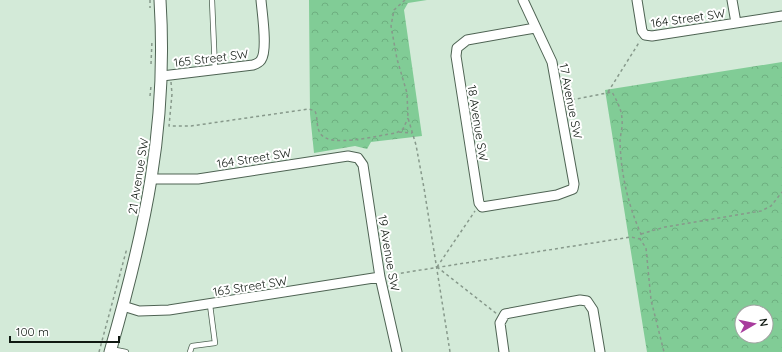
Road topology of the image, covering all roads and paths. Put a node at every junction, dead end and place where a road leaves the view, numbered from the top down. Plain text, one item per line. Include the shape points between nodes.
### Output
1 (150, 0) edge
2 (160, 0) edge
3 (212, 0) edge
4 (261, 0) edge
5 (405, 0) edge
6 (523, 0) edge
7 (637, 0) edge
8 (732, 0) edge
9 (151, 14) dead end
10 (782, 16) edge
11 (736, 23) junction
12 (535, 28) junction
13 (645, 35) junction
14 (152, 36) dead end
15 (151, 66) dead end
16 (215, 70) junction
17 (162, 79) junction
18 (608, 93) junction
19 (150, 101) dead end
20 (560, 102) junction
21 (408, 118) junction
22 (399, 132) junction
23 (412, 133) junction
24 (358, 158) joint
25 (152, 179) junction
26 (782, 192) edge
27 (479, 204) junction
28 (641, 234) junction
29 (640, 238) junction
30 (129, 241) dead end
31 (437, 267) junction
32 (380, 277) junction
33 (210, 305) junction
34 (123, 306) junction
35 (502, 317) junction
36 (111, 350) edge
37 (99, 352) edge
38 (126, 352) edge
39 (190, 352) edge
40 (397, 352) edge
41 (450, 352) edge
42 (504, 352) edge
43 (600, 352) edge
44 (664, 352) edge

1 - 9 path
2 - 17 street, 21 Avenue SW
3 - 16 lane
4 - 16 street, 165 Street SW via 264,45 262,59 253,65
5 - 21 path via 394,10 391,26 407,93
6 - 12 street, 17 Avenue SW
7 - 13 street
8 - 11 street
10 - 11 street, 164 Street SW
11 - 13 street, 164 Street SW via 657,36
12 - 20 street, 17 Avenue SW via 552,62
12 - 27 street, 18 Avenue SW via 467,40 457,48 456,56
13 - 18 path
14 - 15 path
16 - 17 street, 165 Street SW
17 - 19 path via 151,80
17 - 22 path via 171,82 169,126 191,126 309,109 315,111 320,133 328,140 338,141
17 - 25 street, 21 Avenue SW
18 - 20 path
18 - 28 path via 612,92 619,104 623,121 620,140 624,179 630,209
20 - 27 street, 17 Avenue SW via 573,189 557,195 482,206
21 - 22 path
21 - 23 path
22 - 23 path
23 - 31 path
24 - 25 street, 164 Street SW via 348,156 193,180
24 - 32 street, 19 Avenue SW via 363,166
25 - 34 street, 21 Avenue SW
26 - 28 path via 771,206 761,211 665,227
27 - 31 path
28 - 29 path
29 - 31 path via 623,238
29 - 44 path via 646,248 651,300
30 - 37 path
31 - 32 path
31 - 35 path
31 - 41 path
32 - 33 street, 163 Street SW
32 - 40 street, 19 Avenue SW
33 - 34 street, 163 Street SW via 150,311
33 - 39 lane via 215,343 192,346
34 - 36 street, 21 Avenue SW
35 - 42 street
35 - 43 street via 510,312 587,301 591,304
36 - 38 lane

